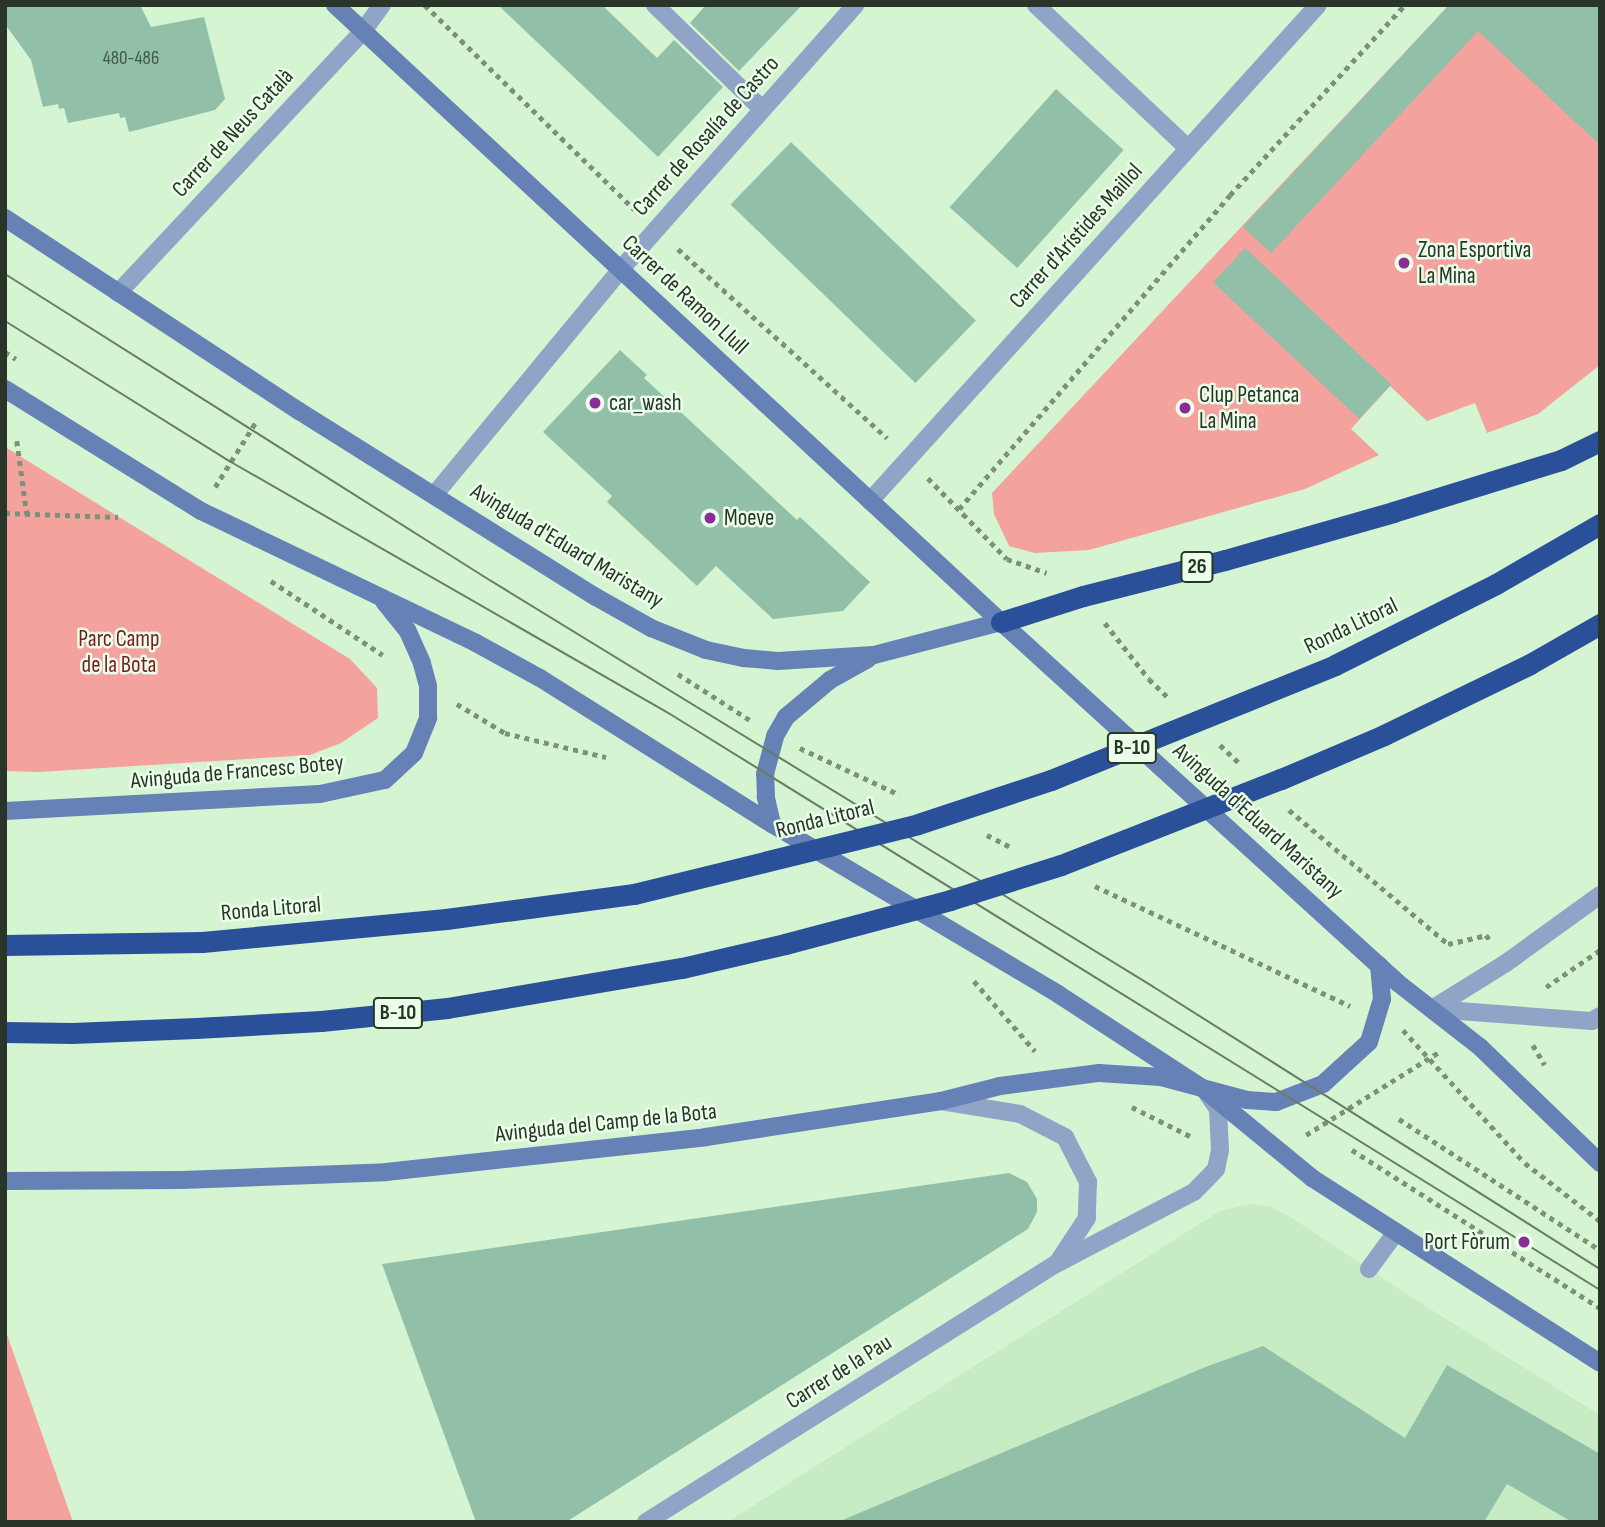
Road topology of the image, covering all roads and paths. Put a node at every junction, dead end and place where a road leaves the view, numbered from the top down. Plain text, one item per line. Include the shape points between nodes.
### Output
1 (335, 5) edge
2 (382, 5) edge
3 (425, 5) edge
4 (654, 5) edge
5 (855, 5) edge
6 (1036, 5) edge
7 (1318, 5) edge
8 (1405, 5) edge
9 (363, 31) junction
10 (762, 109) junction
11 (1188, 148) junction
12 (5, 218) edge
13 (656, 229) junction
14 (621, 269) junction
15 (118, 293) junction
16 (5, 389) edge
17 (263, 411) dead end
18 (17, 440) dead end
19 (1600, 441) edge
20 (909, 458) junction
21 (216, 485) dead end
22 (435, 494) junction
23 (870, 501) junction
24 (959, 509) junction
25 (5, 513) edge
26 (27, 514) junction
27 (118, 517) dead end
28 (1600, 524) edge
29 (1083, 596) junction
30 (379, 597) junction
31 (1001, 622) junction
32 (1600, 624) edge
33 (874, 656) junction
34 (671, 670) dead end
35 (775, 736) junction
36 (909, 799) dead end
37 (5, 811) edge
38 (772, 824) junction
39 (985, 834) dead end
40 (1023, 852) dead end
41 (1086, 882) dead end
42 (1600, 895) edge
43 (5, 945) edge
44 (1379, 965) junction
45 (972, 979) dead end
46 (1432, 1009) junction
47 (1600, 1016) edge
48 (1378, 1018) junction
49 (5, 1032) edge
50 (1428, 1059) junction
51 (1064, 1077) junction
52 (1205, 1090) junction
53 (941, 1101) junction
54 (1124, 1104) dead end
55 (1399, 1119) dead end
56 (1308, 1134) dead end
57 (1198, 1141) dead end
58 (1352, 1150) dead end
59 (1600, 1163) edge
60 (5, 1181) edge
61 (1600, 1221) edge
62 (1396, 1233) junction
63 (1600, 1250) edge
64 (1058, 1263) junction
65 (1369, 1269) dead end
66 (1600, 1308) edge
67 (1600, 1363) edge
68 (646, 1522) edge

1 - 9 main road, Carrer de Ramon Llull
2 - 9 street, Carrer de Neus Català
3 - 13 path, Carrer de Ramon Llull
4 - 10 street
5 - 10 street, Carrer de Rosalía de Castro
6 - 11 street
7 - 11 street, Carrer d'Arístides Maillol
8 - 24 path via 1230,195
9 - 14 main road, Carrer de Ramon Llull
9 - 15 street, Carrer de Neus Català
10 - 13 street, Carrer de Rosalía de Castro
11 - 20 street, Carrer d'Arístides Maillol
12 - 15 main road, Avinguda d'Eduard Maristany
13 - 14 street, Carrer de Rosalía de Castro
13 - 20 path, Carrer de Ramon Llull
14 - 22 street, Carrer de Rosalía de Castro
14 - 23 main road, Carrer de Ramon Llull
15 - 22 main road, Avinguda d'Eduard Maristany
16 - 30 main road via 201,511
17 - 21 path
18 - 26 path
19 - 29 highway, 26 via 1560,460 1304,539
20 - 23 street, Carrer d'Arístides Maillol
20 - 24 path, Carrer de Ramon Llull
22 - 33 main road, Avinguda d'Eduard Maristany via 596,597 651,628 706,650 778,661
23 - 31 main road, Carrer de Ramon Llull
24 - 29 path, Carrer de Ramon Llull via 1007,559 1068,581
25 - 26 path
26 - 27 path
28 - 43 highway, Ronda Litoral / B-10, bridge via 1496,584 1335,665 1051,780 918,824 634,894 446,919 202,942
29 - 31 highway, 26
30 - 37 main road, Avinguda de Francesc Botey via 407,630 428,687 428,718 414,753 385,780 320,794
30 - 38 main road via 540,678
31 - 33 main road, Avinguda d'Eduard Maristany
31 - 44 main road, Avinguda d'Eduard Maristany
32 - 49 highway, B-10, bridge via 1530,664 1384,735 1280,779 1061,864 950,900 785,944 682,968 433,1009 210,1027
33 - 35 main road via 830,680 786,717
34 - 35 path
35 - 36 path
35 - 38 main road via 765,774
38 - 52 main road via 1058,994
39 - 40 path
41 - 48 path
42 - 46 street
44 - 46 main road, Avinguda d'Eduard Maristany
44 - 48 main road via 1382,999
45 - 51 path via 1037,1054
46 - 47 street via 1592,1021
46 - 59 main road, Avinguda d'Eduard Maristany via 1480,1047
48 - 50 path via 1404,1031
48 - 52 main road, Avinguda del Camp de la Bota via 1369,1042 1323,1084 1276,1102
50 - 56 path
50 - 61 path via 1525,1163
51 - 52 main road, Avinguda del Camp de la Bota via 1099,1073 1161,1077
51 - 53 main road, Avinguda del Camp de la Bota
52 - 62 main road via 1312,1178
52 - 64 street, Carrer de la Pau via 1218,1108 1222,1128 1216,1169 1194,1192
53 - 60 main road, Avinguda del Camp de la Bota via 636,1147 386,1171 182,1180
53 - 64 street, Carrer de la Pau via 1020,1114 1065,1137 1088,1182 1087,1217
54 - 57 path
55 - 63 path
58 - 66 path
62 - 65 street
62 - 67 main road
64 - 68 street, Carrer de la Pau

